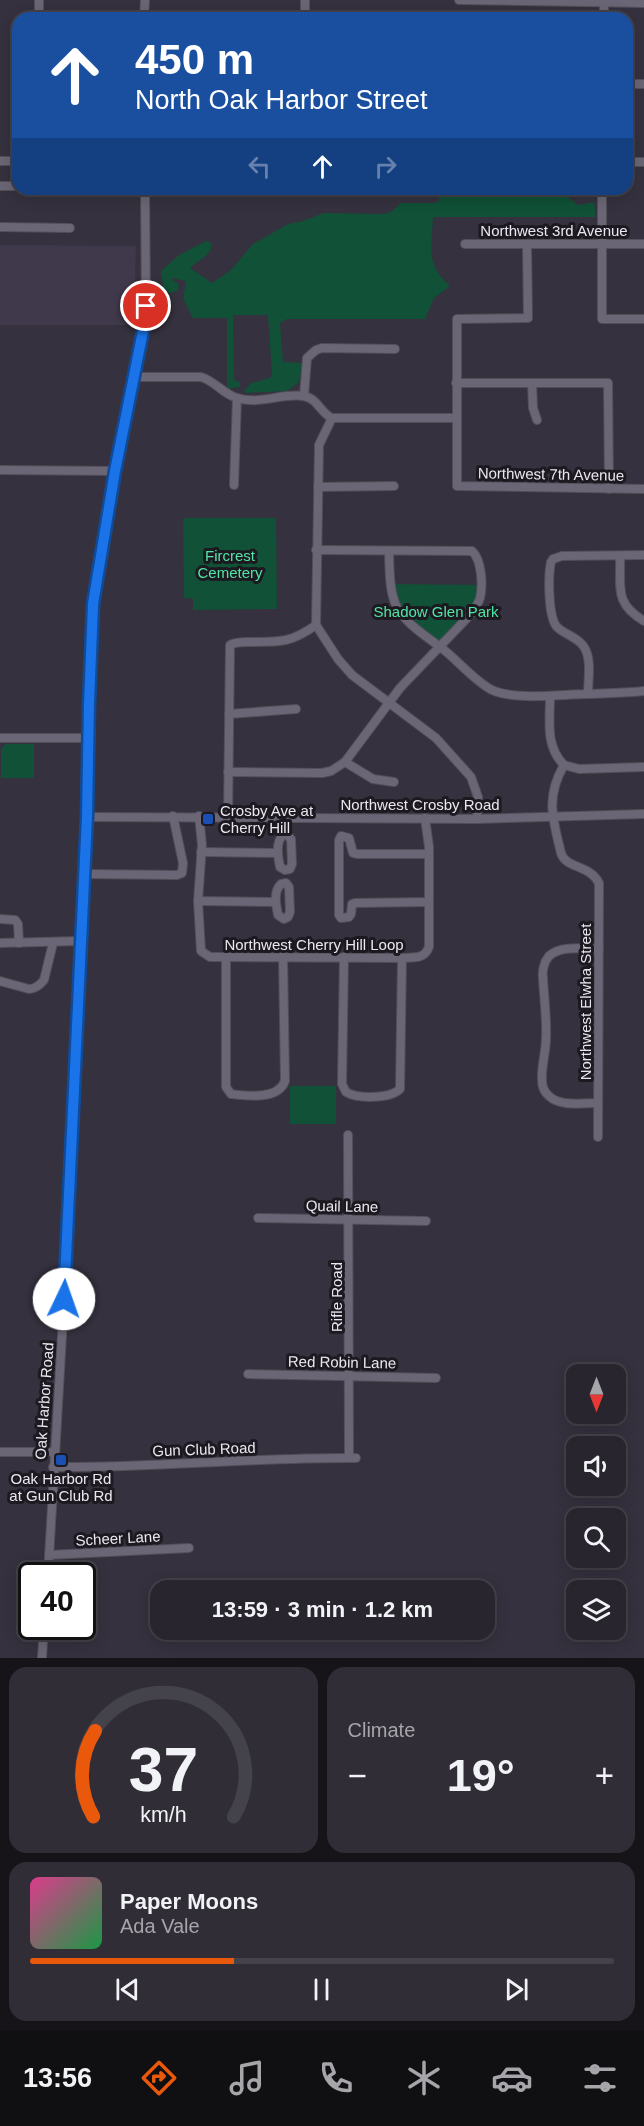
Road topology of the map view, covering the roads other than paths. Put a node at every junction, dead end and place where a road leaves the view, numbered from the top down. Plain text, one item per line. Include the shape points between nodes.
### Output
1 (459, 0) edge
2 (604, 1) edge
3 (644, 3) edge
4 (146, 195) edge
5 (602, 195) edge
6 (0, 227) edge
7 (70, 228) dead end
8 (465, 244) dead end
9 (602, 244) junction
10 (644, 244) edge
11 (527, 245) junction
12 (644, 319) edge
13 (395, 349) dead end
14 (134, 377) junction
15 (456, 382) junction
16 (532, 383) junction
17 (304, 396) junction
18 (237, 398) junction
19 (332, 418) junction
20 (456, 418) junction
21 (537, 420) dead end
22 (0, 470) edge
23 (115, 471) junction
24 (234, 485) dead end
25 (394, 486) dead end
26 (318, 487) junction
27 (609, 489) junction
28 (644, 489) edge
29 (316, 550) junction
30 (389, 551) junction
31 (644, 555) edge
32 (620, 557) junction
33 (644, 621) edge
34 (316, 625) junction
35 (439, 645) junction
36 (644, 691) edge
37 (588, 694) junction
38 (550, 696) junction
39 (388, 703) junction
40 (296, 709) dead end
41 (229, 714) junction
42 (0, 738) edge
43 (89, 738) junction
44 (345, 762) junction
45 (564, 765) junction
46 (644, 767) edge
47 (228, 772) junction
48 (394, 782) dead end
49 (644, 814) edge
50 (173, 816) junction
51 (199, 816) junction
52 (87, 817) junction
53 (228, 817) junction
54 (552, 817) junction
55 (425, 818) junction
56 (477, 819) junction
57 (201, 852) junction
58 (278, 853) dead end
59 (429, 854) junction
60 (84, 874) junction
61 (198, 901) junction
62 (275, 902) dead end
63 (429, 902) junction
64 (0, 919) edge
65 (80, 941) junction
66 (0, 943) edge
67 (19, 943) junction
68 (53, 943) junction
69 (599, 949) junction
70 (283, 956) junction
71 (226, 957) junction
72 (344, 957) junction
73 (402, 958) junction
74 (0, 981) edge
75 (598, 1103) junction
76 (348, 1135) dead end
77 (598, 1137) dead end
78 (258, 1218) dead end
79 (349, 1219) junction
80 (426, 1221) dead end
81 (248, 1374) dead end
82 (349, 1376) junction
83 (436, 1378) dead end
84 (0, 1452) edge
85 (54, 1452) junction
86 (353, 1458) joint
87 (53, 1467) junction
88 (189, 1548) dead end
89 (49, 1555) junction
90 (49, 1562) edge
91 (43, 1640) edge
92 (42, 1658) edge

1 - 2 street
2 - 3 street
4 - 14 street, Oak Harbor Road via 146,306
5 - 9 street
6 - 7 street
8 - 11 street, Northwest 3rd Avenue
9 - 10 street, Northwest 3rd Avenue
9 - 11 street, Northwest 3rd Avenue
9 - 12 street via 602,319
11 - 15 street via 528,318 457,319
13 - 17 street via 316,350 307,358
14 - 18 street via 201,377
14 - 23 street, Oak Harbor Road
15 - 16 street
15 - 20 street
16 - 21 street
16 - 27 street via 608,382
17 - 18 street
17 - 19 street via 315,400
18 - 24 street
19 - 20 street
19 - 26 street via 319,445
20 - 27 street, Northwest 7th Avenue via 457,486
22 - 23 street
23 - 43 street, Oak Harbor Road via 93,604
25 - 26 street
26 - 29 street
27 - 28 street, Northwest 7th Avenue
29 - 30 street
29 - 34 street
30 - 35 street via 393,601 409,624
30 - 35 street via 472,551 477,555 481,591 476,608
31 - 32 street
32 - 33 street via 622,601
32 - 37 street via 562,556 553,559 550,566 553,622 583,645 588,663
34 - 39 street via 352,675
34 - 41 street via 296,638 280,642 230,645
35 - 38 street via 490,688 510,694
35 - 39 street
36 - 37 street
37 - 38 street
38 - 45 street via 550,740 556,758
39 - 44 street
39 - 56 street via 436,738 471,777 478,797
40 - 41 street
41 - 47 street
42 - 43 street
43 - 52 street, Oak Harbor Road
44 - 47 street via 322,773
44 - 48 street via 373,779
45 - 46 street via 579,769
45 - 54 street via 553,787
47 - 53 street
49 - 54 street, Northwest Crosby Road
50 - 51 street, Northwest Crosby Road
50 - 52 street, Northwest Crosby Road
50 - 60 street via 182,873
51 - 53 street, Northwest Crosby Road
51 - 57 street, Northwest Cherry Hill Loop
52 - 60 street, Oak Harbor Road
53 - 55 street, Northwest Crosby Road
54 - 56 street, Northwest Crosby Road
54 - 69 street, Northwest Elwha Street via 562,858 588,870 599,883
55 - 56 street, Northwest Crosby Road
55 - 59 street, Northwest Cherry Hill Loop
57 - 58 street
57 - 61 street, Northwest Cherry Hill Loop
59 - 63 street, Northwest Cherry Hill Loop
59 - 63 street via 357,854 353,853 349,838 341,836 339,840 341,918 349,917 355,903
60 - 65 street, Oak Harbor Road
61 - 62 street
61 - 71 street, Northwest Cherry Hill Loop via 201,951 210,957
63 - 73 street, Northwest Cherry Hill Loop via 426,954
64 - 67 street via 15,920
65 - 68 street
65 - 85 street, Oak Harbor Road via 73,1147
66 - 67 street
67 - 68 street
68 - 74 street via 41,984 29,989
69 - 75 street, Northwest Elwha Street
69 - 75 street via 562,950 546,961 546,1055 541,1077 551,1099
70 - 71 street, Northwest Cherry Hill Loop
70 - 71 street via 285,1081 272,1094 231,1094 226,1088
70 - 72 street, Northwest Cherry Hill Loop
72 - 73 street, Northwest Cherry Hill Loop
72 - 73 street via 342,1084 346,1092 354,1095 388,1096 400,1089
75 - 77 street, Northwest Elwha Street
76 - 79 street, Rifle Road
78 - 79 street, Quail Lane
79 - 80 street, Quail Lane
79 - 82 street, Rifle Road
81 - 82 street, Red Robin Lane
82 - 83 street, Red Robin Lane
82 - 86 street, Rifle Road
84 - 85 street
85 - 87 street, Oak Harbor Road
86 - 87 street, Gun Club Road
87 - 89 street, Oak Harbor Road
88 - 89 street, Scheer Lane
89 - 90 street, Oak Harbor Road
91 - 92 street

